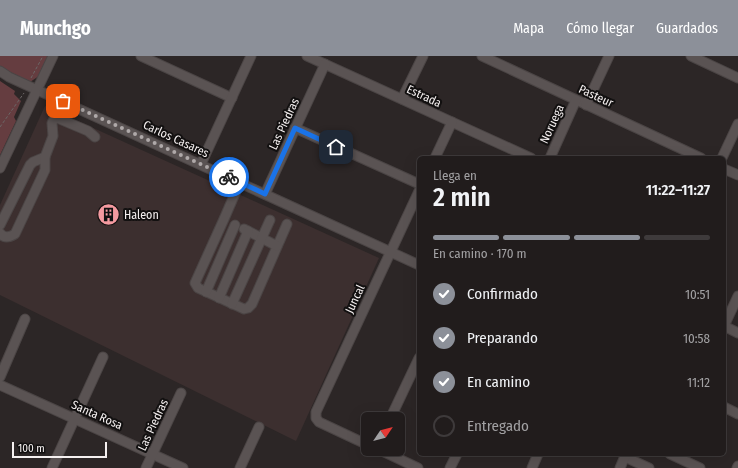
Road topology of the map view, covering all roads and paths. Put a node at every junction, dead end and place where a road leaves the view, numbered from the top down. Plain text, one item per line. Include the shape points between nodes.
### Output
1 (43, 56) edge
2 (53, 56) edge
3 (141, 56) edge
4 (251, 56) edge
5 (307, 56) edge
6 (423, 56) edge
7 (482, 56) edge
8 (609, 56) edge
9 (691, 56) edge
10 (159, 60) edge
11 (324, 64) junction
12 (0, 71) edge
13 (5, 76) edge
14 (738, 78) edge
15 (27, 85) junction
16 (37, 89) junction
17 (232, 98) junction
18 (402, 99) junction
19 (576, 100) junction
20 (63, 101) junction
21 (586, 105) junction
22 (55, 117) junction
23 (452, 122) junction
24 (738, 124) edge
25 (0, 127) edge
26 (295, 128) junction
27 (95, 137) dead end
28 (512, 154) edge
29 (435, 156) edge
30 (551, 156) edge
31 (696, 156) edge
32 (723, 156) edge
33 (45, 157) junction
34 (201, 164) junction
35 (0, 168) edge
36 (726, 170) edge
37 (738, 175) edge
38 (240, 182) junction
39 (417, 183) edge
40 (265, 194) junction
41 (417, 195) edge
42 (224, 219) junction
43 (270, 220) dead end
44 (287, 224) dead end
45 (0, 225) edge
46 (235, 225) junction
47 (248, 231) junction
48 (0, 233) edge
49 (262, 238) junction
50 (277, 246) junction
51 (390, 252) junction
52 (417, 264) edge
53 (206, 292) junction
54 (738, 296) edge
55 (219, 298) junction
56 (232, 304) junction
57 (25, 319) dead end
58 (726, 322) edge
59 (726, 327) edge
60 (738, 333) edge
61 (103, 357) dead end
62 (417, 362) edge
63 (0, 377) edge
64 (0, 385) edge
65 (182, 393) dead end
66 (726, 408) edge
67 (393, 412) edge
68 (738, 414) edge
69 (75, 419) junction
70 (259, 427) dead end
71 (361, 441) edge
72 (153, 454) junction
73 (393, 456) edge
74 (456, 456) edge
75 (537, 456) edge
76 (626, 456) edge
77 (628, 456) edge
78 (674, 456) edge
79 (681, 459) junction
80 (52, 468) edge
81 (146, 468) edge
82 (183, 468) edge
83 (240, 468) edge
84 (418, 468) edge
85 (450, 468) edge
86 (532, 468) edge
87 (620, 468) edge
88 (649, 468) edge
89 (677, 468) edge
90 (700, 468) edge

1 - 15 path
2 - 16 street
3 - 10 street
4 - 17 street
5 - 11 street, Estrada
6 - 18 street
7 - 19 street, Pasteur
8 - 21 street
9 - 14 street
10 - 17 street
11 - 18 street, Estrada
11 - 26 street, Las Piedras
12 - 13 street, Carlos Casares
13 - 15 street, Carlos Casares
15 - 16 street, Carlos Casares
15 - 25 path
16 - 20 street, Carlos Casares
16 - 35 street
17 - 34 street
18 - 23 street, Estrada
19 - 21 street, Pasteur
19 - 30 street, Noruega
20 - 22 street
20 - 34 street, Carlos Casares
21 - 31 street, Pasteur
22 - 27 street via 88,131
22 - 33 street via 52,123 53,136
23 - 28 street, Estrada
23 - 29 street
24 - 32 street
26 - 39 street
26 - 40 street, Las Piedras
33 - 45 street via 30,165
33 - 48 street via 45,170 15,234 6,237
34 - 38 street, Carlos Casares
36 - 37 street
38 - 40 street, Carlos Casares
38 - 42 street
40 - 51 street, Carlos Casares
41 - 51 street, Juncal
42 - 46 street
42 - 53 street via 195,282 198,288
43 - 49 street
44 - 50 street
46 - 47 street
46 - 53 street
47 - 49 street
47 - 55 street
49 - 50 street
49 - 56 street
50 - 56 street via 252,304 244,309
51 - 52 street, Carlos Casares
51 - 71 street, Juncal via 316,412 319,422
53 - 55 street
54 - 58 street
55 - 56 street
57 - 63 street
59 - 60 street
61 - 69 street
62 - 67 street
64 - 69 street, Santa Rosa
65 - 72 street, Las Piedras
66 - 68 street
69 - 72 street, Santa Rosa
69 - 80 street
70 - 83 street
72 - 81 street, Las Piedras
72 - 82 street, Santa Rosa
73 - 84 street
74 - 85 street
75 - 86 street
76 - 87 street
77 - 88 street
78 - 79 street
79 - 89 street
79 - 90 street

